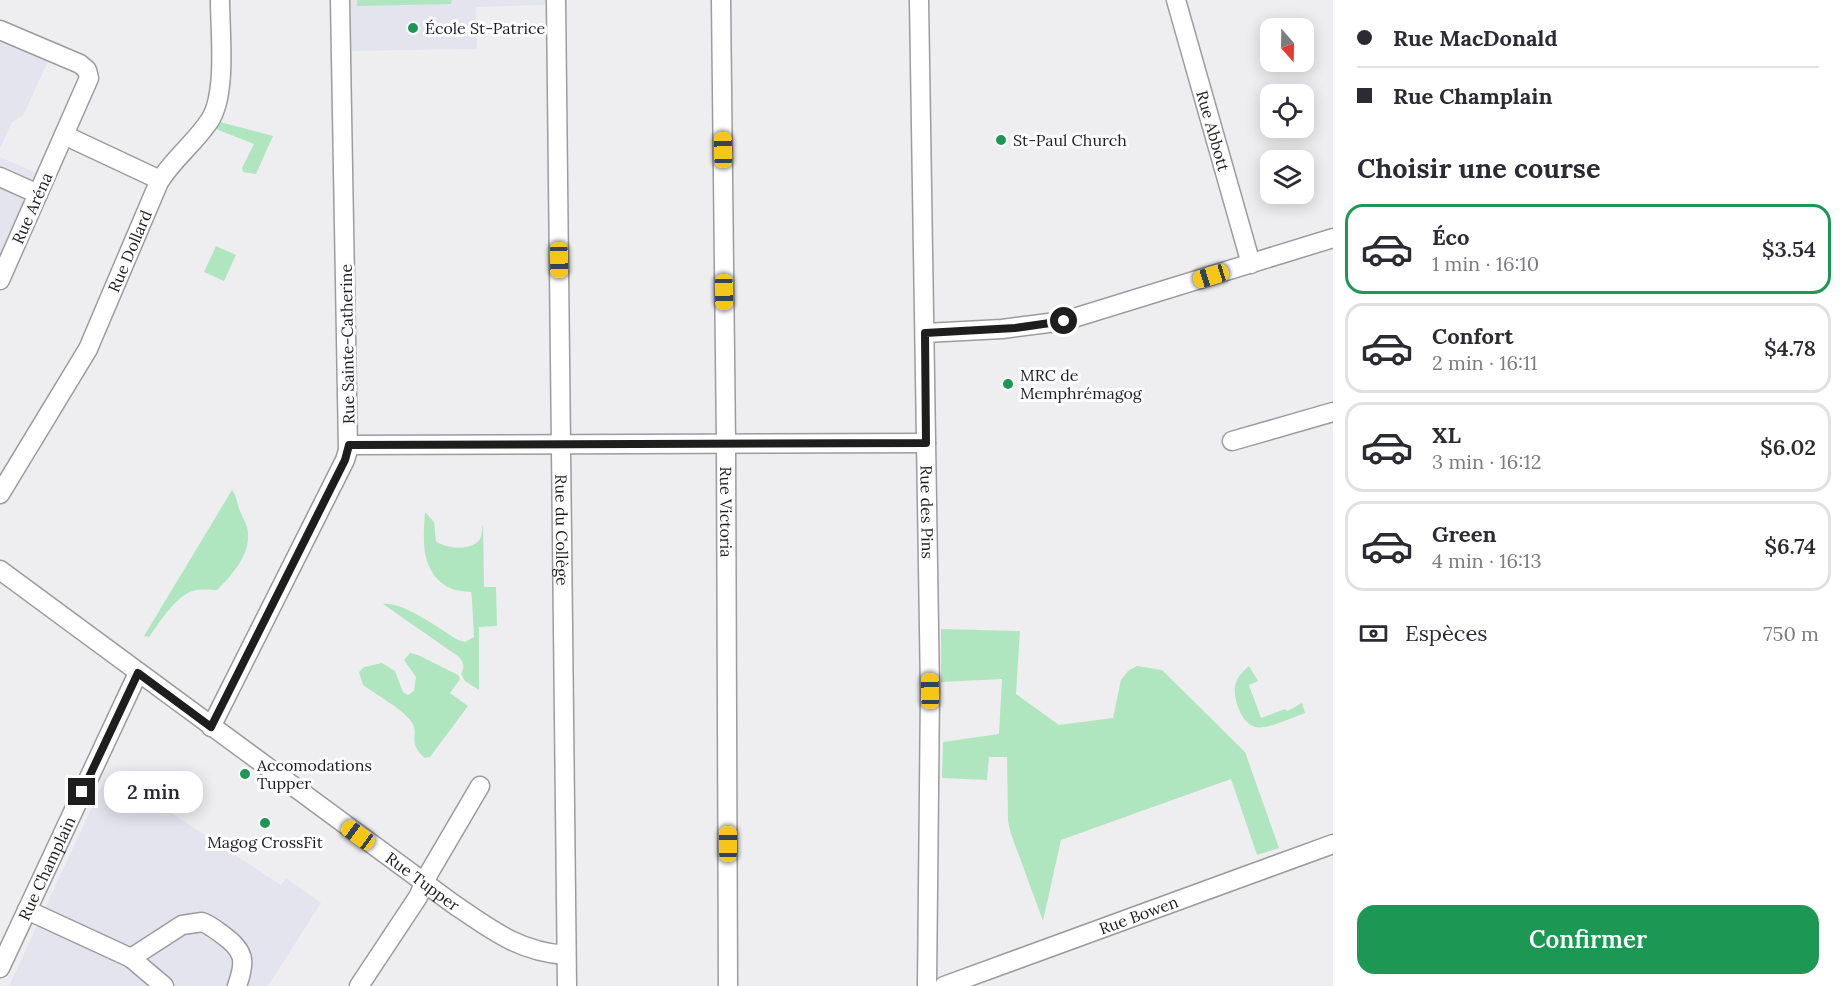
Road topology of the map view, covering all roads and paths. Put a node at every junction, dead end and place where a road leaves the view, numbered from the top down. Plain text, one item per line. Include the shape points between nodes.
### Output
1 (220, 0) edge
2 (340, 0) edge
3 (556, 0) edge
4 (721, 0) edge
5 (919, 0) edge
6 (1176, 0) edge
7 (0, 30) edge
8 (64, 135) junction
9 (0, 177) edge
10 (160, 180) junction
11 (38, 194) junction
12 (1333, 238) edge
13 (1251, 264) junction
14 (0, 280) edge
15 (925, 333) junction
16 (1333, 412) edge
17 (1232, 441) dead end
18 (926, 443) junction
19 (726, 444) junction
20 (349, 445) junction
21 (561, 445) junction
22 (0, 494) edge
23 (0, 570) edge
24 (138, 673) junction
25 (211, 727) junction
26 (480, 786) dead end
27 (1333, 844) edge
28 (424, 883) junction
29 (27, 910) junction
30 (566, 955) junction
31 (131, 958) junction
32 (0, 968) edge
33 (164, 986) edge
34 (237, 986) edge
35 (359, 986) edge
36 (567, 986) edge
37 (728, 986) edge
38 (927, 986) edge
39 (944, 986) edge

1 - 10 street, Rue Dollard via 216,107 206,125
2 - 20 street, Rue Sainte-Catherine
3 - 21 street, Rue du Collège
4 - 19 street, Rue Victoria
5 - 15 street, Rue des Pins
6 - 13 street, Rue Abbott
7 - 8 street, Rue Aréna via 87,70 88,82
8 - 10 street
8 - 11 street, Rue Aréna
9 - 11 street
10 - 22 street, Rue Dollard via 88,349
11 - 14 street, Rue Aréna
12 - 13 street
13 - 15 street via 1064,321
15 - 18 street, Rue des Pins
16 - 17 street
18 - 19 street
18 - 38 street, Rue des Pins via 930,722
19 - 21 street
19 - 37 street, Rue Victoria
20 - 21 street
20 - 25 street, Rue Sainte-Catherine via 345,460
21 - 30 street, Rue du Collège
23 - 24 street, Rue Tupper
24 - 25 street, Rue Tupper
24 - 29 street, Rue Champlain
25 - 28 street, Rue Tupper
26 - 28 street
27 - 39 street, Rue Bowen
28 - 30 street, Rue Tupper via 506,939 533,950
28 - 35 street
29 - 31 street
29 - 32 street, Rue Champlain
30 - 36 street, Rue du Collège
31 - 33 street
31 - 34 street via 182,925 202,922 239,949 243,968

